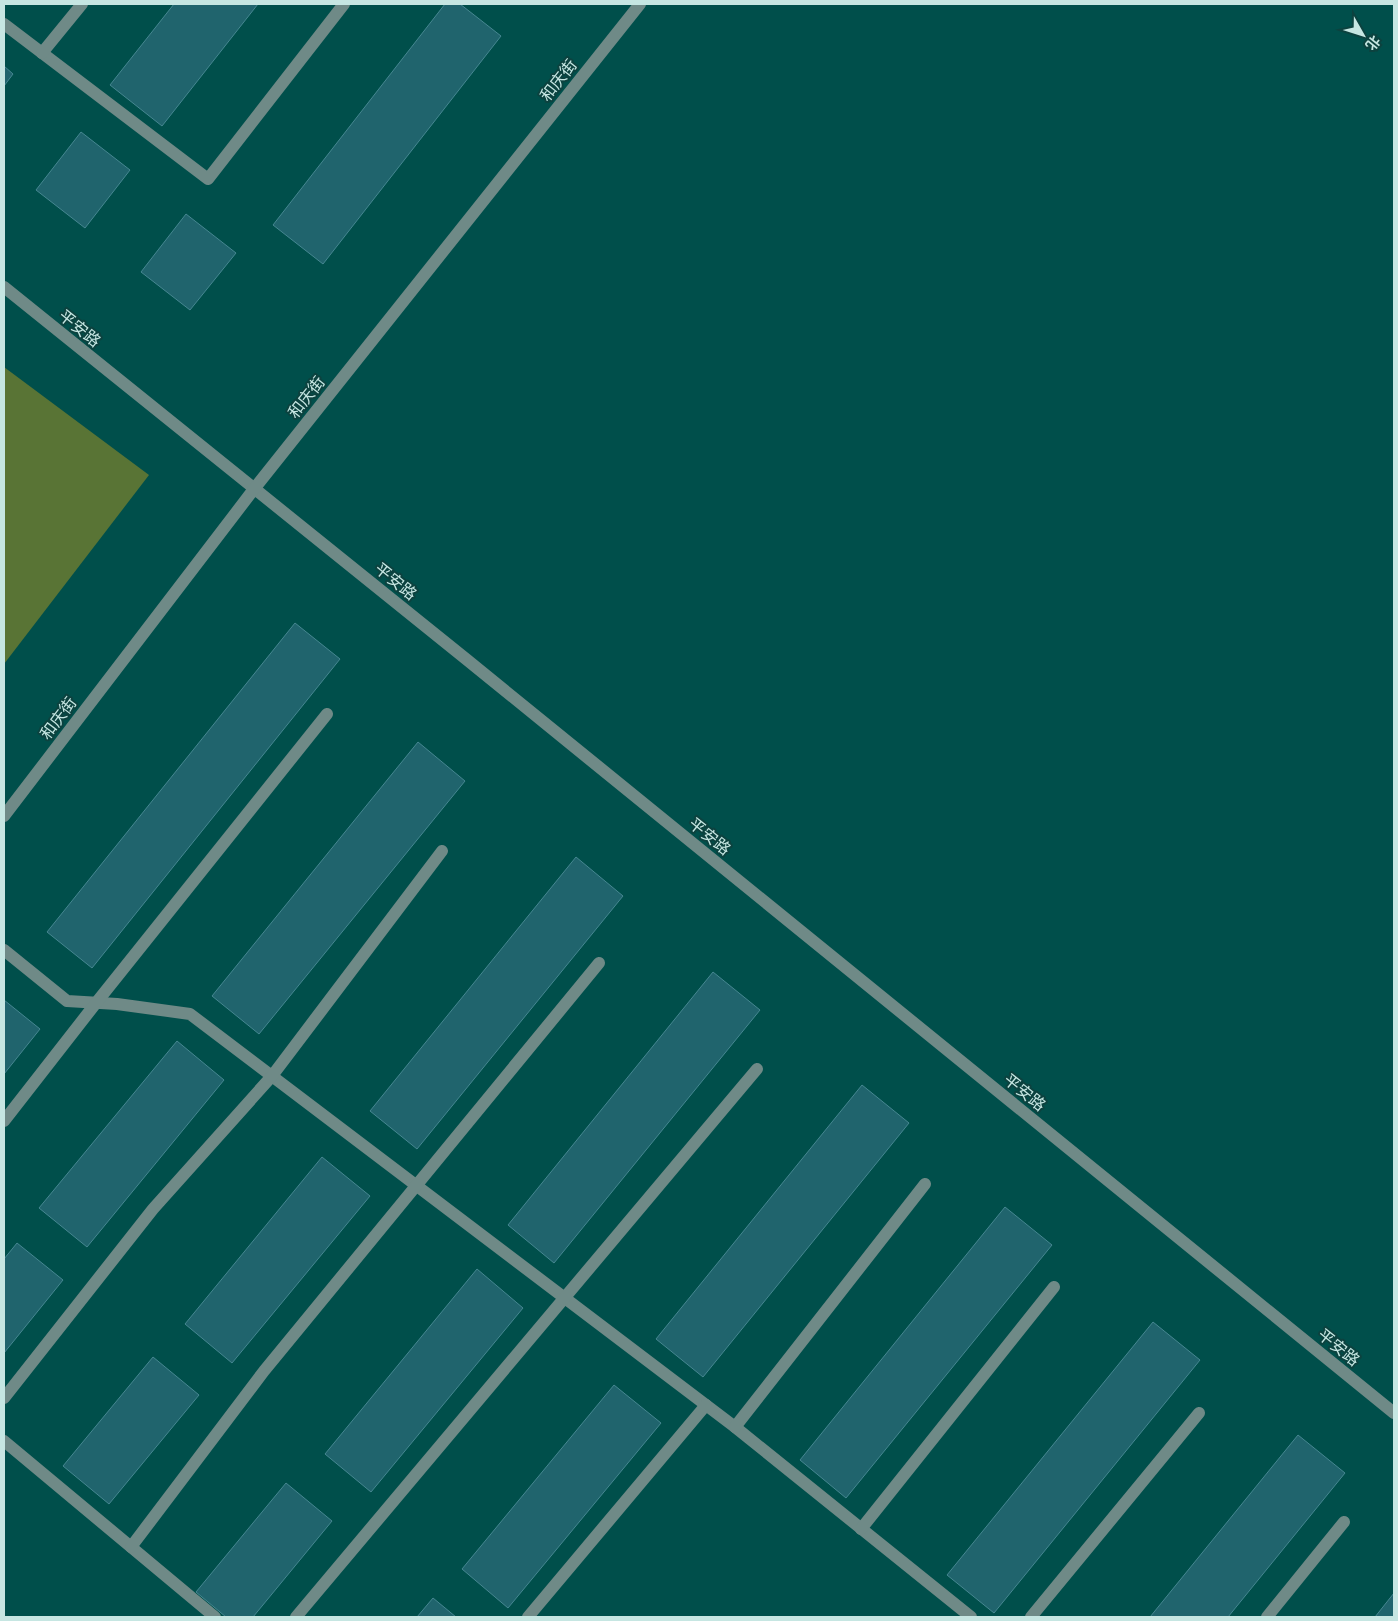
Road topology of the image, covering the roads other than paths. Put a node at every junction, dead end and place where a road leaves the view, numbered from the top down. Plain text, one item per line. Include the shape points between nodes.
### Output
1 (82, 4) edge
2 (344, 4) edge
3 (640, 4) edge
4 (4, 24) edge
5 (42, 53) junction
6 (4, 288) edge
7 (254, 489) junction
8 (327, 714) dead end
9 (4, 816) edge
10 (442, 851) dead end
11 (4, 950) edge
12 (599, 964) dead end
13 (96, 1002) junction
14 (757, 1069) dead end
15 (272, 1076) junction
16 (4, 1121) edge
17 (925, 1184) dead end
18 (417, 1186) junction
19 (1054, 1287) dead end
20 (564, 1298) junction
21 (4, 1398) edge
22 (706, 1406) junction
23 (1199, 1413) dead end
24 (1394, 1413) edge
25 (735, 1427) junction
26 (4, 1441) edge
27 (1344, 1522) dead end
28 (861, 1529) junction
29 (132, 1547) junction
30 (216, 1617) edge
31 (296, 1617) edge
32 (528, 1617) edge
33 (971, 1617) edge
34 (1032, 1617) edge
35 (1267, 1617) edge

1 - 5 street
2 - 5 street via 208,179
3 - 7 street, 和庆街
4 - 5 street
6 - 7 street, 平安路
7 - 9 street, 和庆街
7 - 24 street, 平安路
8 - 13 street
10 - 15 street
11 - 13 street via 67,1000
12 - 18 street
13 - 15 street via 190,1014
13 - 16 street
14 - 20 street
15 - 18 street
15 - 21 street via 152,1209
17 - 25 street
18 - 20 street
18 - 29 street via 264,1371
19 - 28 street
20 - 22 street
20 - 31 street
22 - 25 street
22 - 32 street
23 - 34 street
25 - 28 street
26 - 29 street
27 - 35 street
28 - 33 street
29 - 30 street

